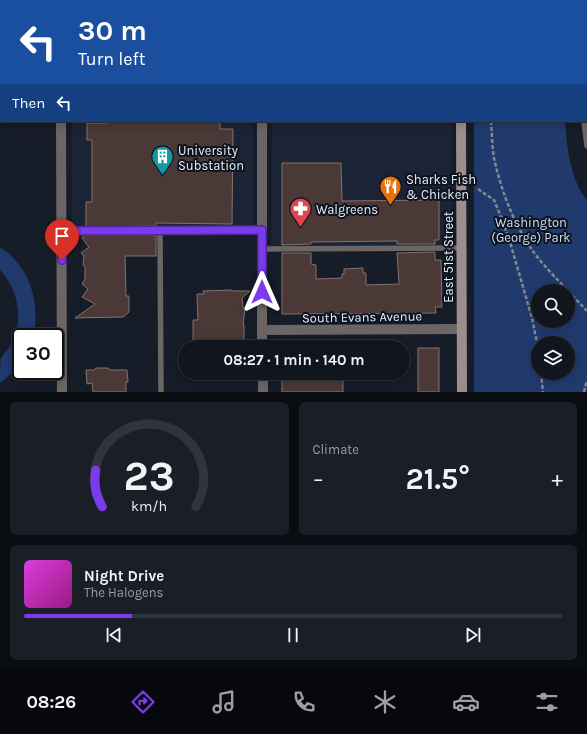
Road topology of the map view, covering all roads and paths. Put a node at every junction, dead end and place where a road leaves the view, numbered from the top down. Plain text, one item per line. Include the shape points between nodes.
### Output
1 (61, 122) edge
2 (262, 122) edge
3 (461, 122) edge
4 (491, 122) edge
5 (584, 122) edge
6 (587, 146) edge
7 (478, 189) dead end
8 (262, 230) junction
9 (61, 231) junction
10 (160, 231) junction
11 (461, 248) junction
12 (262, 249) junction
13 (562, 284) edge
14 (575, 298) edge
15 (587, 311) edge
16 (461, 329) junction
17 (262, 330) junction
18 (536, 336) edge
19 (262, 340) edge
20 (262, 380) edge
21 (542, 380) edge
22 (587, 380) edge
23 (62, 392) edge
24 (161, 392) edge
25 (263, 392) edge
26 (462, 392) edge
27 (543, 392) edge
28 (584, 392) edge

1 - 9 street
2 - 8 street
3 - 11 main road, East 51st Street
4 - 13 path via 494,157 515,218 535,254
5 - 6 lane
7 - 18 path via 494,200 501,217
8 - 10 lane
8 - 12 street
9 - 10 lane
9 - 23 street
10 - 24 lane
11 - 12 lane
11 - 16 main road, East 51st Street
12 - 17 street
14 - 15 path
16 - 17 street, South Evans Avenue
16 - 26 main road, East 51st Street
17 - 19 street
20 - 25 street
21 - 27 path
22 - 28 path

